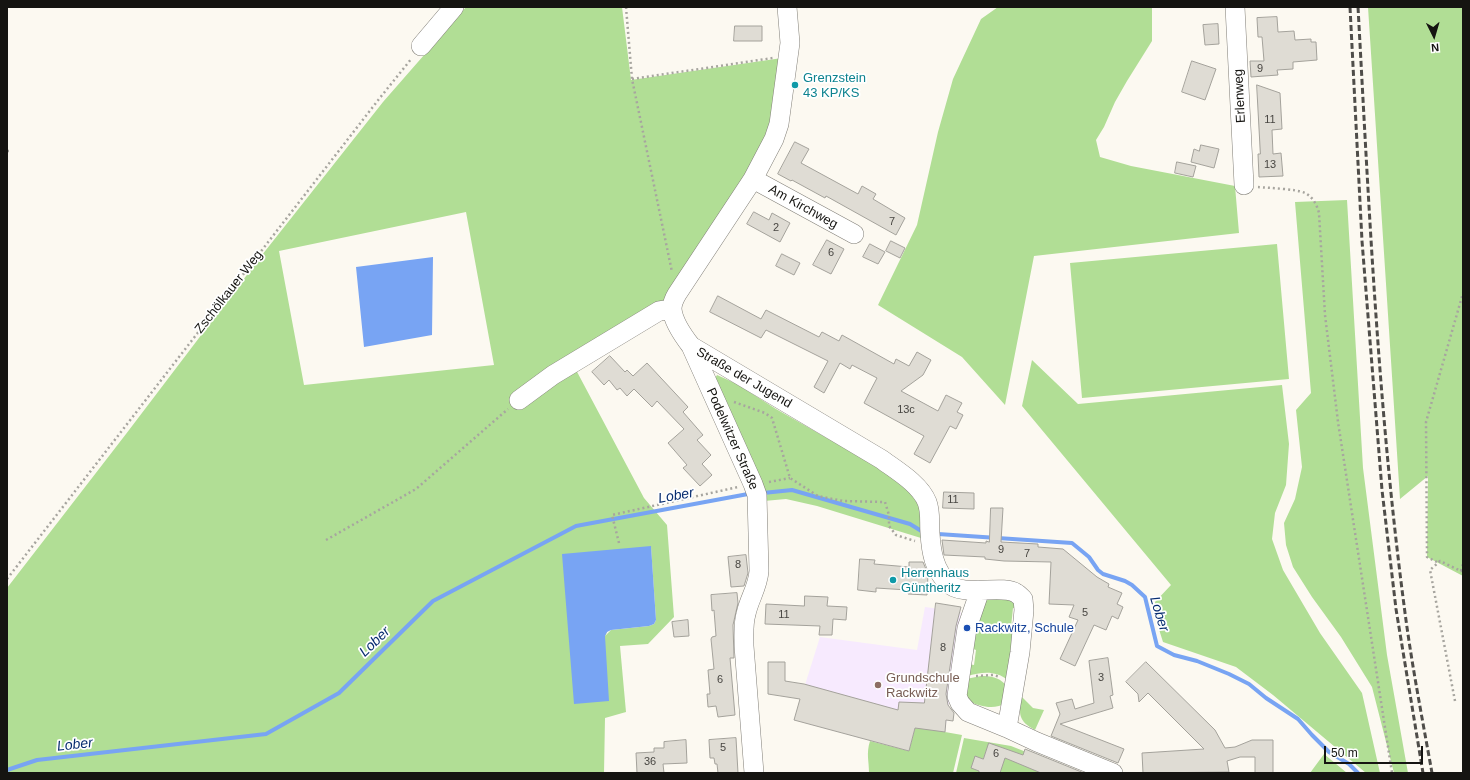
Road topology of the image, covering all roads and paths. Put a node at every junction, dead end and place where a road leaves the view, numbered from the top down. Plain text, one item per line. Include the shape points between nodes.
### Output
1 (454, 7) edge
2 (626, 7) edge
3 (787, 7) edge
4 (1235, 7) edge
5 (421, 46) joint
6 (787, 56) junction
7 (632, 79) junction
8 (7, 151) edge
9 (12, 151) dead end
10 (753, 179) junction
11 (1244, 185) joint
12 (854, 234) dead end
13 (1463, 293) edge
14 (674, 302) junction
15 (691, 346) junction
16 (519, 400) joint
17 (733, 402) dead end
18 (790, 478) junction
19 (753, 484) junction
20 (326, 540) dead end
21 (931, 542) junction
22 (619, 543) dead end
23 (1437, 562) junction
24 (1463, 564) edge
25 (1462, 572) edge
26 (7, 579) edge
27 (978, 590) junction
28 (960, 679) junction
29 (1013, 693) junction
30 (1455, 701) dead end
31 (1007, 728) junction
32 (754, 773) edge
33 (1113, 773) edge
34 (1392, 773) edge

1 - 5 street
2 - 7 path
3 - 6 street via 790,28
4 - 11 street, Erlenweg
5 - 26 path, Zschölkauer Weg
6 - 7 path
6 - 10 street via 779,124
7 - 14 path
8 - 9 path
10 - 12 street, Am Kirchweg
10 - 14 street
11 - 34 path via 1304,192 1317,205 1325,315 1338,422
13 - 23 path via 1426,422 1427,557
14 - 15 street, Straße der Jugend via 683,336
14 - 16 street via 553,375
15 - 19 street, Podelwitzer Straße
15 - 21 street, Straße der Jugend via 881,459 907,478 927,502
16 - 20 path via 416,489
17 - 18 path via 772,418
18 - 19 path
18 - 21 path via 818,496 885,502 889,526 896,535
19 - 22 path via 612,515
19 - 32 street, Podelwitzer Straße via 758,507 759,571 745,614 744,646
21 - 27 street, Straße der Jugend via 935,563 949,585 958,589
23 - 25 path via 1440,561
23 - 30 path via 1430,570
24 - 25 path
27 - 28 street via 967,628
27 - 29 street, Straße der Jugend via 1010,591 1023,599 1023,624
28 - 29 path via 981,674 992,675 1007,683
28 - 31 street via 958,696 960,703 968,712
29 - 31 street, Straße der Jugend
31 - 33 street

